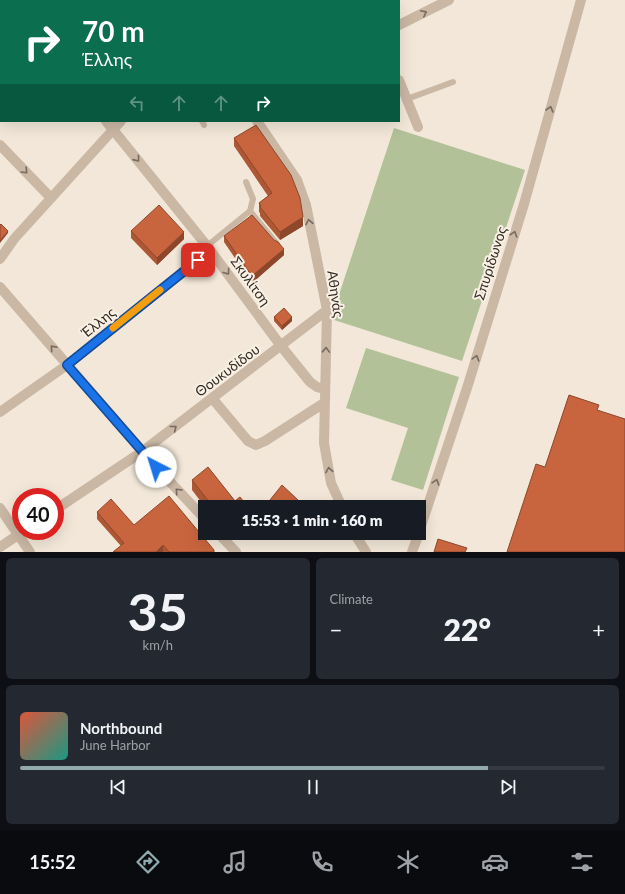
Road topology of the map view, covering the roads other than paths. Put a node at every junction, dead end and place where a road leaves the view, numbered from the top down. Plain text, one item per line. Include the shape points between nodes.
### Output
1 (449, 0) edge
2 (581, 0) edge
3 (400, 24) edge
4 (400, 82) edge
5 (453, 82) dead end
6 (407, 99) junction
7 (107, 122) edge
8 (120, 122) edge
9 (258, 122) edge
10 (418, 127) dead end
11 (113, 129) junction
12 (0, 145) edge
13 (246, 182) dead end
14 (51, 198) junction
15 (250, 211) junction
16 (277, 244) edge
17 (208, 248) junction
18 (0, 259) edge
19 (2, 294) edge
20 (327, 310) junction
21 (281, 346) junction
22 (67, 365) junction
23 (324, 389) junction
24 (212, 398) junction
25 (324, 403) junction
26 (0, 412) edge
27 (143, 451) junction
28 (339, 500) edge
29 (64, 504) edge
30 (0, 508) edge
31 (198, 511) edge
32 (426, 511) edge
33 (12, 522) edge
34 (12, 539) edge
35 (24, 540) edge
36 (225, 540) edge
37 (358, 540) edge
38 (416, 540) edge
39 (0, 547) edge
40 (30, 552) edge
41 (236, 552) edge
42 (366, 552) edge
43 (412, 552) edge

3 -> 1 street
32 -> 2 street, Σπυρίδωνος via 524,204
4 - 6 street
5 - 6 lane
6 - 10 street
7 - 11 street, Σκυλίτση
8 - 11 street
20 -> 9 street, Αθηνάς via 302,192 297,180
11 - 14 street
11 -> 17 street, Σκυλίτση
12 -> 14 street
13 - 15 lane via 253,199
14 - 18 street via 14,239
15 - 16 lane
15 - 17 lane
17 -> 21 street, Σκυλίτση
17 - 22 street, Έλλης
22 -> 19 street
20 - 21 street, Θουκυδίδου
23 -> 20 street, Αθηνάς
21 - 23 street, Σκυλίτση via 310,382
21 - 24 street, Θουκυδίδου
22 - 26 street, Έλλης
22 - 27 street
23 - 25 street, Αθηνάς
24 - 25 street via 248,441 256,445
27 -> 24 street, Θουκυδίδου
28 -> 25 street, Αθηνάς via 331,483 324,443
27 - 29 street, Θουκυδίδου
31 -> 27 street
30 - 33 street
34 - 39 street
35 - 40 street
36 - 41 street
37 - 42 street
38 - 43 street, Σπυρίδωνος

